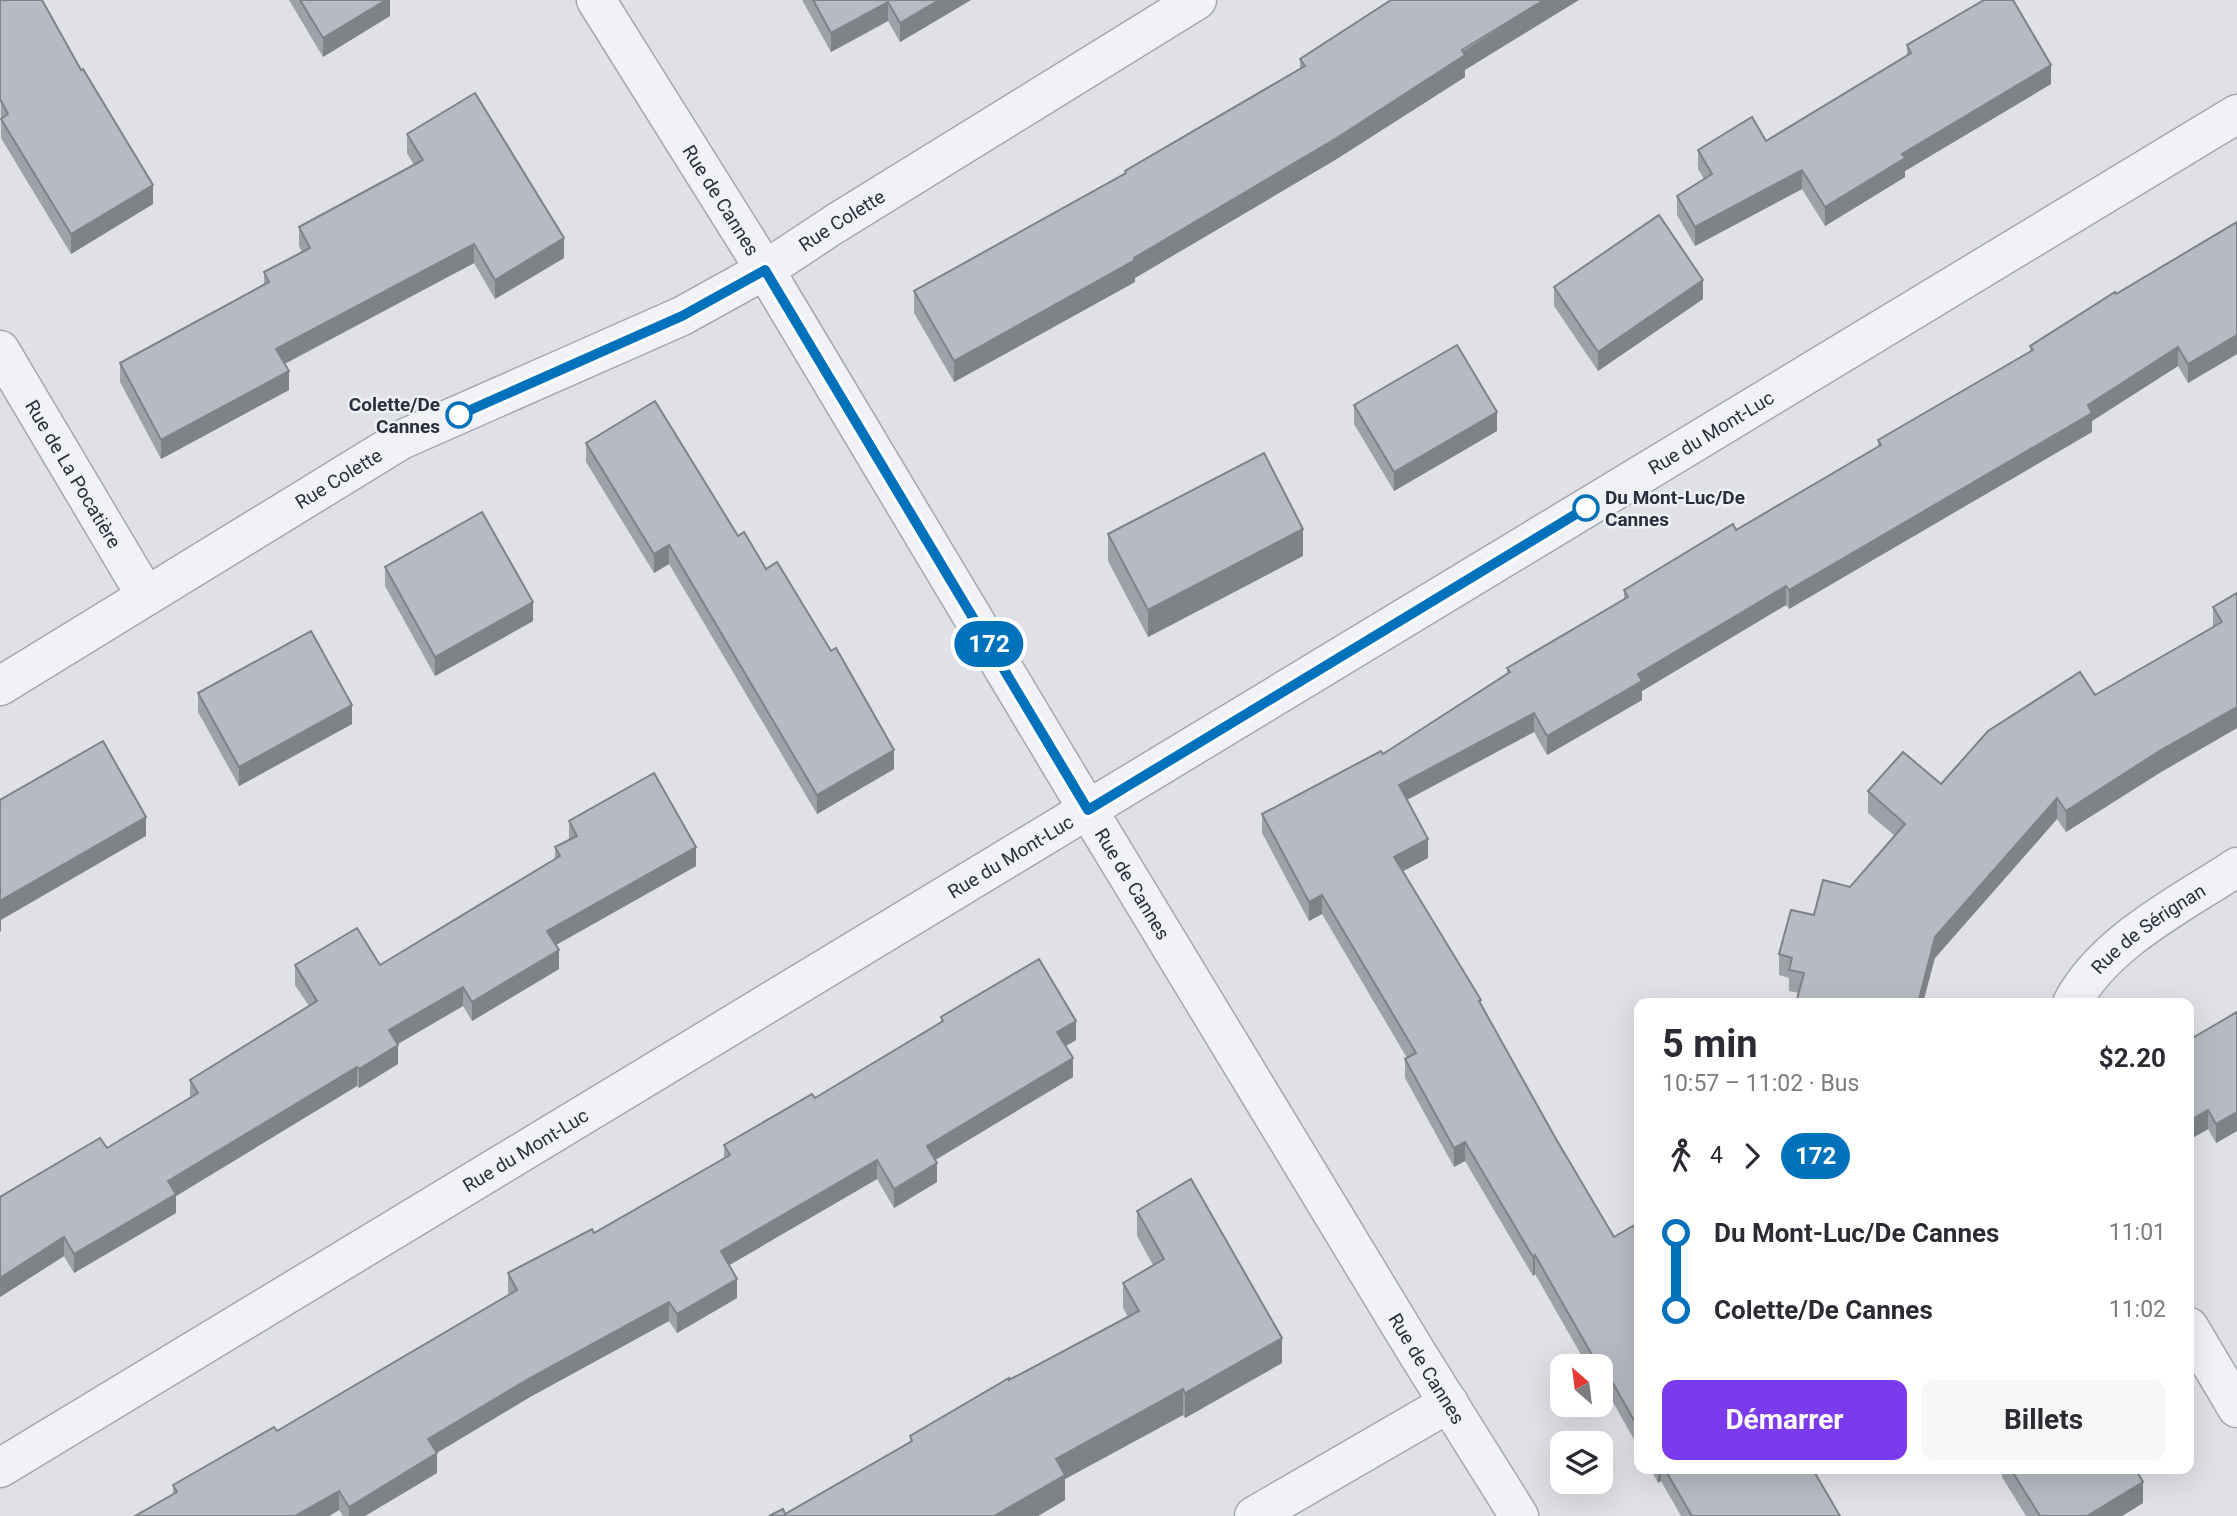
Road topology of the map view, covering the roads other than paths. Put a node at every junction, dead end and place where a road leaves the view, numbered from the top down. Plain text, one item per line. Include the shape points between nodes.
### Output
1 (596, 0) edge
2 (1197, 0) edge
3 (2237, 114) edge
4 (765, 270) junction
5 (0, 350) edge
6 (146, 596) junction
7 (0, 686) edge
8 (1088, 810) junction
9 (2237, 867) edge
10 (2074, 998) edge
11 (2194, 1335) edge
12 (1449, 1403) junction
13 (2237, 1408) edge
14 (0, 1468) edge
15 (1254, 1516) edge
16 (1519, 1516) edge

1 - 4 street, Rue de Cannes
2 - 4 street, Rue Colette
3 - 8 street, Rue du Mont-Luc
4 - 6 street, Rue Colette via 682,316 401,440
4 - 8 street, Rue de Cannes
5 - 6 street, Rue de La Pocatière
6 - 7 street, Rue Colette
8 - 12 street, Rue de Cannes
8 - 14 street, Rue du Mont-Luc
9 - 10 street, Rue de Sérignan via 2132,936
11 - 13 street
12 - 15 street
12 - 16 street, Rue de Cannes

